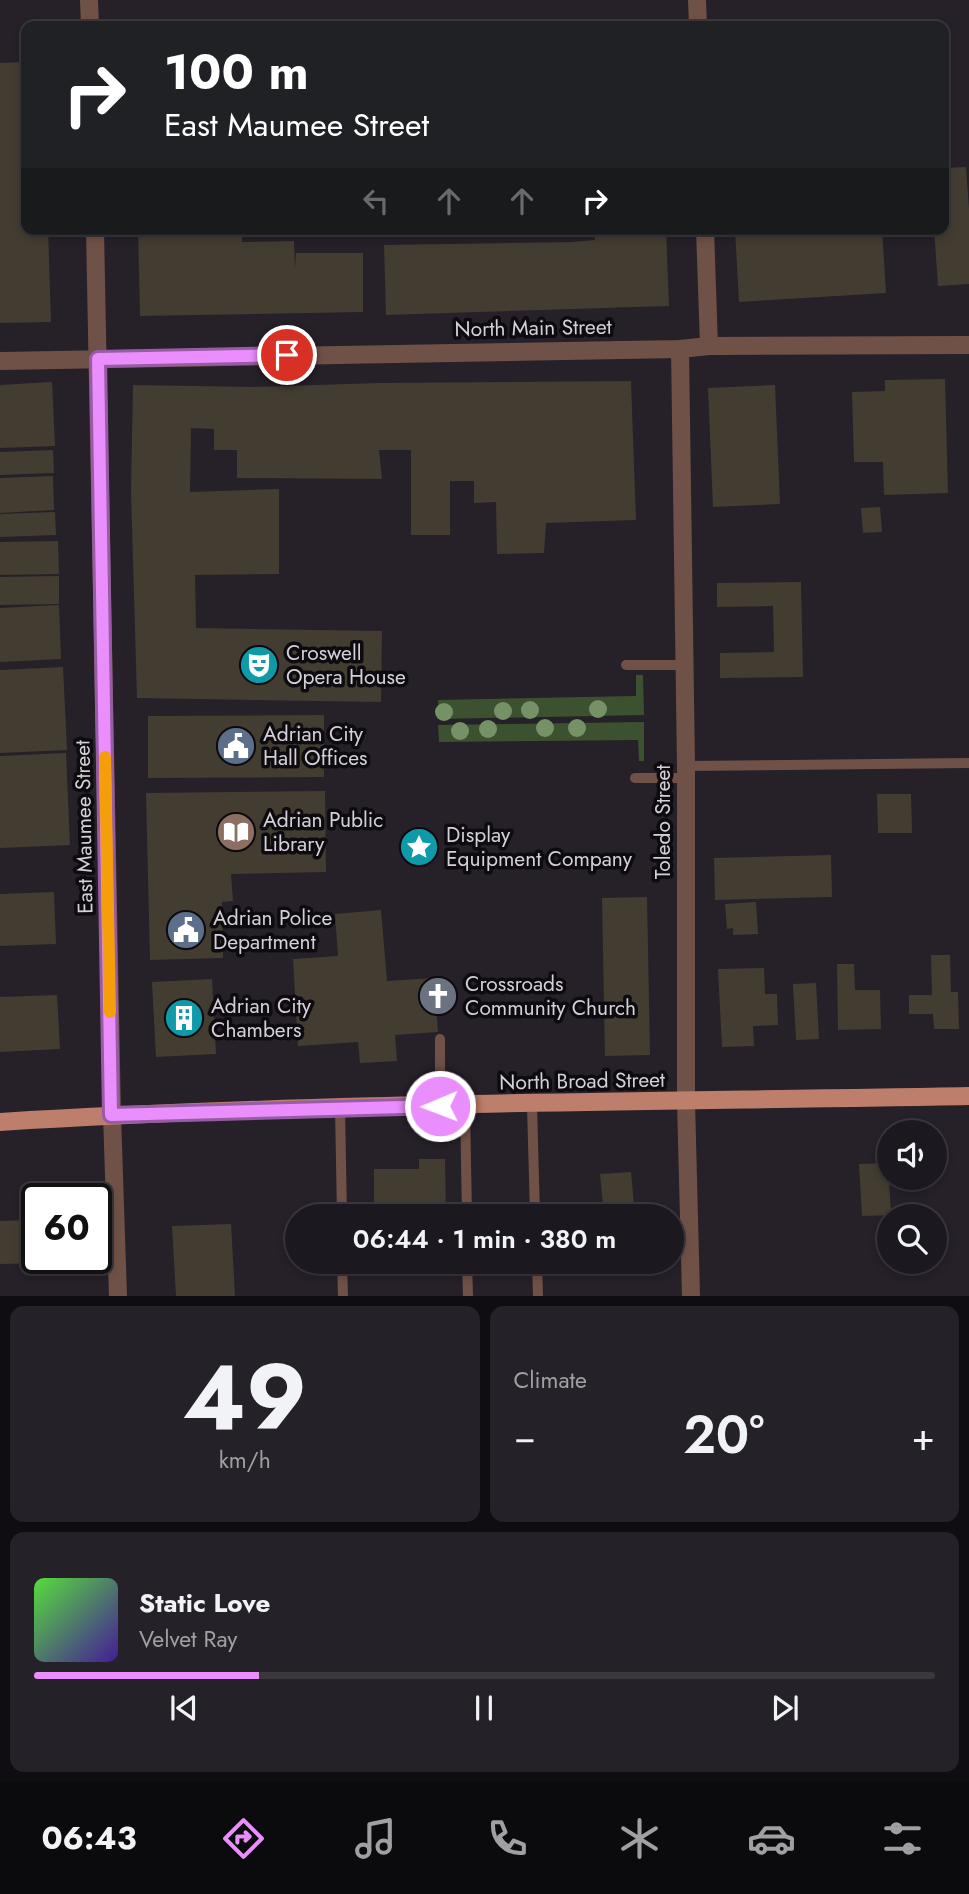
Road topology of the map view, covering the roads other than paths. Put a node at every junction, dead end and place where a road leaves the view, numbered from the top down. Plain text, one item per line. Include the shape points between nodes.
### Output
1 (89, 0) edge
2 (697, 0) edge
3 (90, 21) edge
4 (698, 21) edge
5 (95, 235) edge
6 (705, 235) edge
7 (969, 345) edge
8 (709, 346) junction
9 (680, 349) junction
10 (98, 359) junction
11 (0, 361) edge
12 (684, 665) junction
13 (626, 666) dead end
14 (969, 762) edge
15 (686, 772) junction
16 (635, 779) dead end
17 (440, 1039) dead end
18 (969, 1096) edge
19 (686, 1101) junction
20 (532, 1104) junction
21 (440, 1106) junction
22 (465, 1106) junction
23 (340, 1108) junction
24 (111, 1115) junction
25 (0, 1122) edge
26 (342, 1204) edge
27 (467, 1204) edge
28 (536, 1204) edge
29 (342, 1274) edge
30 (467, 1274) edge
31 (537, 1274) edge
32 (118, 1296) edge
33 (343, 1296) edge
34 (468, 1296) edge
35 (538, 1296) edge
36 (691, 1296) edge

1 - 3 street
2 - 4 street
5 - 10 street, East Maumee Street
6 - 8 street
7 - 8 street, North Main Street
8 - 9 street, North Main Street
9 - 10 street, North Main Street
9 - 12 street, Toledo Street
10 - 11 street, North Main Street
10 - 24 street, East Maumee Street
12 - 13 lane
12 - 15 street, Toledo Street
14 - 15 lane
15 - 16 lane
15 - 19 street, Toledo Street
17 - 21 lane
18 - 19 main road, North Broad Street
19 - 20 main road, North Broad Street
19 - 36 street, Toledo Street
20 - 22 main road, North Broad Street
20 - 28 lane
21 - 22 main road, North Broad Street
21 - 23 main road, North Broad Street
22 - 27 lane
23 - 24 main road, North Broad Street
23 - 26 lane
24 - 25 main road, North Broad Street
24 - 32 street, East Maumee Street
29 - 33 lane
30 - 34 lane
31 - 35 lane

